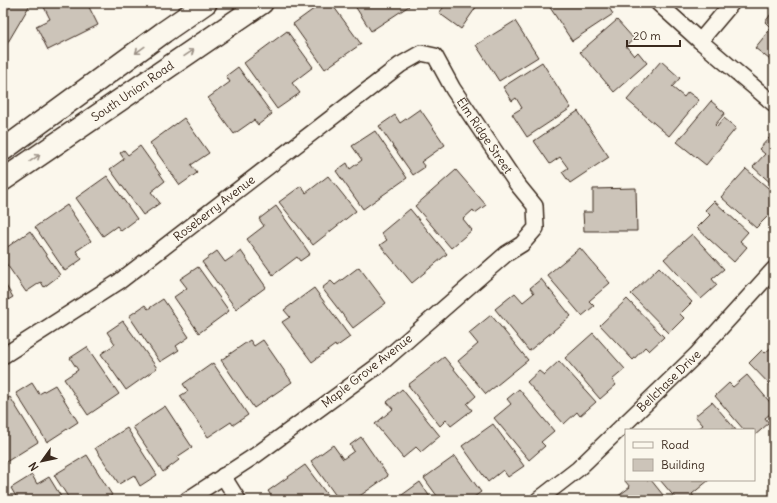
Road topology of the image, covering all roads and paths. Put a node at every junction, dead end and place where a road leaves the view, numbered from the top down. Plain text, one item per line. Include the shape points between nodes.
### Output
1 (206, 3) edge
2 (262, 3) edge
3 (658, 3) edge
4 (732, 3) edge
5 (700, 41) junction
6 (421, 53) joint
7 (774, 104) edge
8 (3, 150) edge
9 (3, 180) edge
10 (536, 228) joint
11 (774, 269) edge
12 (3, 356) edge
13 (223, 476) junction
14 (186, 500) edge
15 (238, 500) edge
16 (538, 500) edge

1 -> 8 street
9 -> 2 street, South Union Road
3 - 5 street
4 - 5 street
5 - 7 street
6 - 10 street, Elm Ridge Street via 435,56 453,89 517,184 535,206
6 - 12 street, Roseberry Avenue via 400,65 120,281
10 - 13 street, Maple Grove Avenue via 522,244 506,254 379,365 256,456
11 - 16 street, Bellchase Drive via 696,355 578,468
13 - 14 street, Maple Grove Avenue
13 - 15 street

